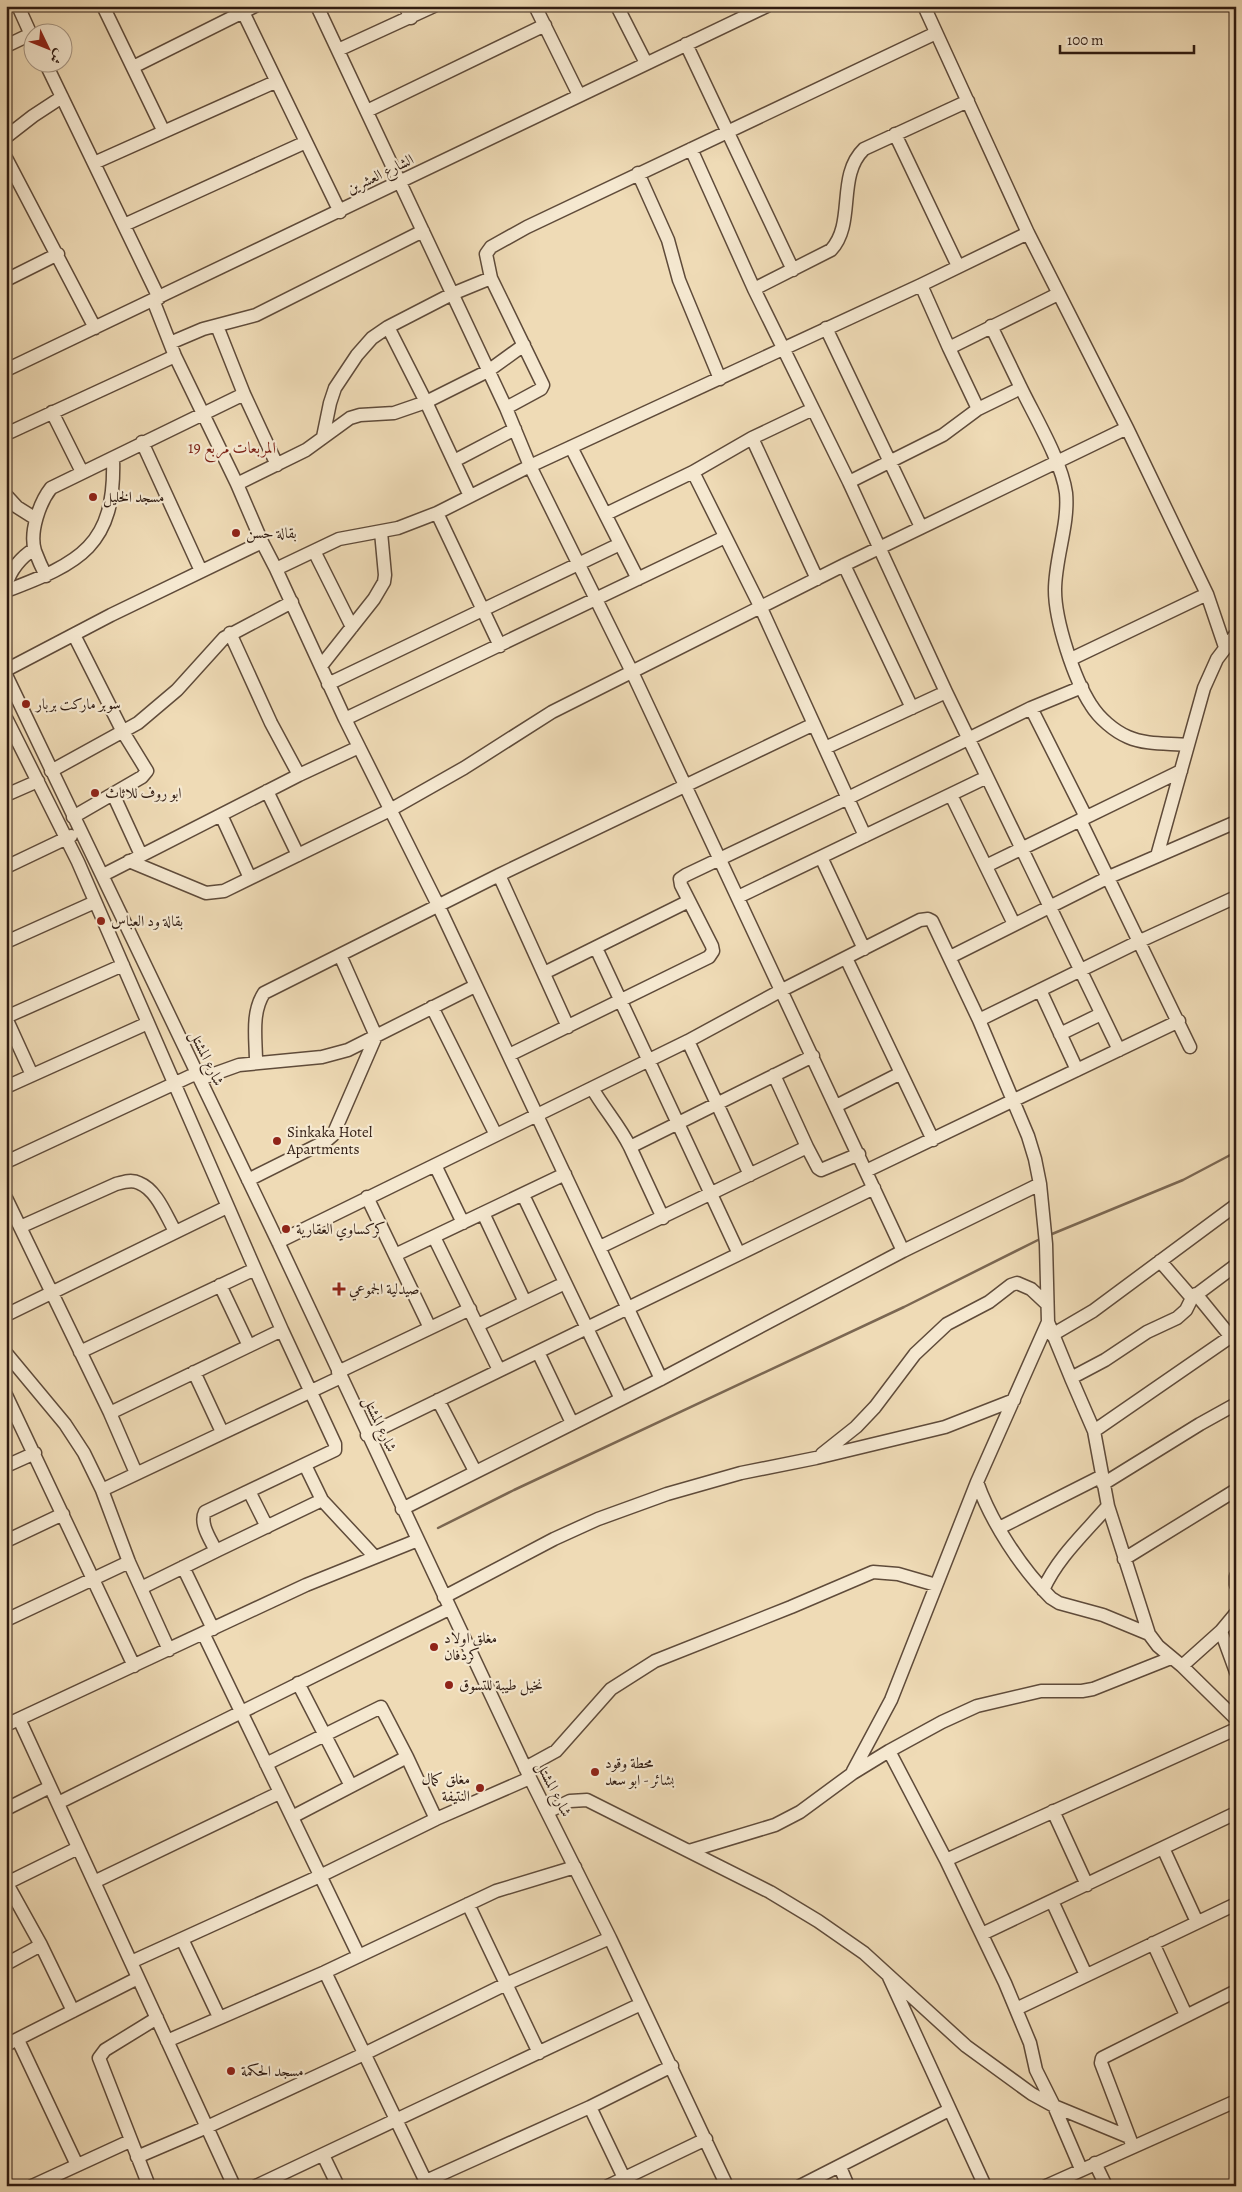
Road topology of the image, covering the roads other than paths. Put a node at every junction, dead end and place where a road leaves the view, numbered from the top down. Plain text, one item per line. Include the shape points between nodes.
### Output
1 (18, 6) edge
2 (103, 6) edge
3 (317, 6) edge
4 (405, 6) edge
5 (434, 6) edge
6 (534, 6) edge
7 (617, 6) edge
8 (767, 6) edge
9 (938, 6) edge
10 (249, 9) edge
11 (925, 9) edge
12 (411, 18) junction
13 (26, 22) edge
14 (545, 26) junction
15 (936, 34) junction
16 (22, 39) edge
17 (686, 44) junction
18 (6, 46) edge
19 (338, 50) junction
20 (646, 63) junction
21 (133, 67) junction
22 (50, 72) edge
23 (276, 82) junction
24 (579, 96) junction
25 (62, 97) junction
26 (968, 102) junction
27 (367, 111) junction
28 (163, 130) junction
29 (729, 133) junction
30 (896, 134) junction
31 (6, 137) edge
32 (306, 142) junction
33 (691, 149) junction
34 (6, 158) edge
35 (94, 163) junction
36 (638, 174) junction
37 (401, 182) junction
38 (340, 212) junction
39 (124, 225) junction
40 (423, 231) junction
41 (1028, 233) junction
42 (58, 254) junction
43 (958, 266) junction
44 (793, 270) junction
45 (492, 278) junction
46 (6, 280) edge
47 (921, 285) junction
48 (754, 290) junction
49 (452, 294) junction
50 (1058, 294) junction
51 (156, 299) junction
52 (217, 326) junction
53 (991, 326) junction
54 (388, 327) junction
55 (95, 328) junction
56 (826, 328) junction
57 (170, 343) junction
58 (524, 345) junction
59 (784, 348) junction
60 (949, 348) junction
61 (175, 356) junction
62 (6, 370) edge
63 (488, 371) junction
64 (720, 379) junction
65 (1021, 388) junction
66 (244, 394) junction
67 (426, 402) junction
68 (506, 408) junction
69 (813, 409) junction
70 (978, 409) junction
71 (52, 412) junction
72 (203, 414) junction
73 (1127, 428) junction
74 (515, 429) junction
75 (7, 433) edge
76 (323, 437) junction
77 (752, 438) junction
78 (142, 442) junction
79 (571, 447) junction
80 (112, 458) junction
81 (454, 461) junction
82 (890, 462) junction
83 (1057, 463) junction
84 (276, 465) junction
85 (530, 466) junction
86 (82, 472) junction
87 (693, 472) junction
88 (849, 482) junction
89 (237, 484) junction
90 (6, 495) edge
91 (470, 496) junction
92 (437, 513) junction
93 (606, 514) junction
94 (36, 519) junction
95 (921, 527) junction
96 (381, 532) junction
97 (725, 537) junction
98 (262, 542) junction
99 (620, 544) junction
100 (880, 547) junction
101 (34, 549) junction
102 (314, 551) junction
103 (579, 564) junction
104 (844, 565) junction
105 (276, 569) junction
106 (201, 570) junction
107 (46, 576) junction
108 (638, 579) junction
109 (817, 579) junction
110 (6, 585) edge
111 (6, 591) edge
112 (1207, 594) junction
113 (597, 600) junction
114 (292, 602) junction
115 (761, 608) junction
116 (483, 611) junction
117 (352, 627) junction
118 (230, 633) junction
119 (1236, 634) edge
120 (74, 635) junction
121 (500, 646) junction
122 (1225, 647) junction
123 (1071, 659) junction
124 (321, 666) junction
125 (6, 670) edge
126 (632, 672) junction
127 (6, 675) edge
128 (328, 684) junction
129 (1082, 687) junction
130 (946, 692) junction
131 (912, 708) junction
132 (1031, 708) junction
133 (345, 719) junction
134 (7, 720) edge
135 (814, 724) junction
136 (123, 732) junction
137 (969, 738) junction
138 (1188, 745) junction
139 (358, 747) junction
140 (825, 748) junction
141 (51, 771) junction
142 (1180, 771) junction
143 (299, 775) junction
144 (987, 778) junction
145 (38, 781) junction
146 (686, 786) junction
147 (267, 791) junction
148 (112, 794) junction
149 (6, 795) edge
150 (951, 795) junction
151 (848, 798) junction
152 (390, 810) junction
153 (221, 814) junction
154 (73, 818) junction
155 (1083, 818) junction
156 (1236, 822) edge
157 (80, 830) junction
158 (865, 836) junction
159 (66, 839) junction
160 (1021, 849) junction
161 (298, 854) junction
162 (141, 855) junction
163 (1157, 856) junction
164 (821, 857) junction
165 (720, 858) junction
166 (129, 861) junction
167 (986, 866) junction
168 (6, 868) edge
169 (103, 875) junction
170 (499, 875) junction
171 (1109, 877) junction
172 (250, 878) junction
173 (738, 897) junction
174 (1236, 897) edge
175 (689, 901) junction
176 (95, 902) junction
177 (438, 905) junction
178 (1048, 906) junction
179 (1014, 924) junction
180 (1140, 941) junction
181 (6, 942) edge
182 (596, 948) junction
183 (864, 948) junction
184 (340, 955) junction
185 (950, 957) junction
186 (846, 958) junction
187 (123, 965) junction
188 (1080, 970) junction
189 (544, 973) junction
190 (475, 986) junction
191 (782, 990) junction
192 (1040, 990) junction
193 (621, 1001) junction
194 (432, 1007) junction
195 (1101, 1014) junction
196 (6, 1017) edge
197 (979, 1020) junction
198 (1179, 1021) junction
199 (148, 1023) junction
200 (568, 1027) junction
201 (1060, 1034) junction
202 (376, 1036) junction
203 (688, 1041) junction
204 (1190, 1047) dead end
205 (1119, 1050) junction
206 (509, 1055) junction
207 (813, 1056) junction
208 (649, 1060) junction
209 (256, 1062) junction
210 (1077, 1070) junction
211 (901, 1074) junction
212 (32, 1075) junction
213 (198, 1076) junction
214 (774, 1076) junction
215 (174, 1085) junction
216 (6, 1087) edge
217 (592, 1088) junction
218 (1014, 1102) junction
219 (717, 1105) junction
220 (836, 1106) junction
221 (538, 1115) junction
222 (679, 1124) junction
223 (496, 1135) junction
224 (933, 1140) junction
225 (630, 1147) junction
226 (807, 1147) junction
227 (858, 1154) junction
228 (6, 1162) edge
229 (435, 1165) junction
230 (866, 1171) junction
231 (565, 1174) junction
232 (750, 1175) junction
233 (248, 1180) junction
234 (1040, 1184) junction
235 (874, 1188) junction
236 (711, 1194) junction
237 (523, 1195) junction
238 (367, 1197) junction
239 (6, 1198) edge
240 (1236, 1205) edge
241 (227, 1207) junction
242 (483, 1213) junction
243 (662, 1218) junction
244 (463, 1223) junction
245 (20, 1227) junction
246 (175, 1232) junction
247 (434, 1237) junction
248 (278, 1242) junction
249 (600, 1247) junction
250 (903, 1251) junction
251 (739, 1254) junction
252 (395, 1255) junction
253 (1160, 1261) junction
254 (1236, 1266) edge
255 (256, 1269) junction
256 (565, 1283) junction
257 (220, 1285) junction
258 (51, 1292) junction
259 (1194, 1296) junction
260 (525, 1302) junction
261 (1047, 1304) junction
262 (628, 1307) junction
263 (470, 1309) junction
264 (6, 1314) edge
265 (478, 1325) junction
266 (430, 1328) junction
267 (587, 1328) junction
268 (1050, 1328) junction
269 (282, 1330) junction
270 (1233, 1335) edge
271 (250, 1346) junction
272 (80, 1352) junction
273 (538, 1352) junction
274 (6, 1353) edge
275 (499, 1370) junction
276 (194, 1372) junction
277 (340, 1375) junction
278 (1071, 1378) junction
279 (661, 1379) junction
280 (310, 1391) junction
281 (6, 1396) edge
282 (621, 1399) junction
283 (438, 1400) junction
284 (1014, 1400) junction
285 (1236, 1404) edge
286 (110, 1413) junction
287 (572, 1423) junction
288 (1094, 1431) junction
289 (222, 1432) junction
290 (367, 1435) junction
291 (35, 1453) junction
292 (816, 1458) junction
293 (305, 1465) junction
294 (6, 1466) edge
295 (475, 1471) junction
296 (136, 1473) junction
297 (1103, 1480) junction
298 (977, 1482) junction
299 (102, 1490) junction
300 (1236, 1490) edge
301 (249, 1491) junction
302 (322, 1500) junction
303 (1108, 1506) junction
304 (402, 1509) junction
305 (63, 1514) junction
306 (267, 1527) junction
307 (999, 1528) junction
308 (418, 1540) junction
309 (6, 1541) edge
310 (216, 1551) junction
311 (375, 1557) junction
312 (1124, 1559) junction
313 (130, 1562) junction
314 (183, 1567) junction
315 (1236, 1576) edge
316 (94, 1579) junction
317 (936, 1585) junction
318 (1236, 1585) edge
319 (141, 1588) junction
320 (1043, 1590) junction
321 (447, 1603) junction
322 (1236, 1613) edge
323 (6, 1620) edge
324 (208, 1631) junction
325 (1221, 1631) junction
326 (1149, 1634) junction
327 (169, 1650) junction
328 (1171, 1658) junction
329 (134, 1666) junction
330 (1182, 1666) junction
331 (1236, 1672) edge
332 (298, 1683) junction
333 (240, 1711) junction
334 (19, 1719) junction
335 (1235, 1720) edge
336 (6, 1725) edge
337 (325, 1734) junction
338 (889, 1751) junction
339 (407, 1757) junction
340 (266, 1764) junction
341 (527, 1773) junction
342 (853, 1773) junction
343 (351, 1786) junction
344 (50, 1787) junction
345 (279, 1793) junction
346 (58, 1804) junction
347 (6, 1809) edge
348 (1053, 1811) junction
349 (547, 1812) junction
350 (1236, 1813) edge
351 (292, 1817) junction
352 (436, 1819) junction
353 (78, 1848) junction
354 (1163, 1848) junction
355 (689, 1851) junction
356 (946, 1860) junction
357 (575, 1868) junction
358 (320, 1876) junction
359 (94, 1882) junction
360 (7, 1883) edge
361 (1087, 1885) junction
362 (1052, 1901) junction
363 (468, 1904) junction
364 (1236, 1904) edge
365 (1197, 1922) junction
366 (982, 1934) junction
367 (610, 1938) junction
368 (182, 1939) junction
369 (1153, 1943) junction
370 (40, 1945) junction
371 (359, 1956) junction
372 (131, 1962) junction
373 (6, 1964) edge
374 (325, 1972) junction
375 (887, 1972) junction
376 (1086, 1975) junction
377 (138, 1978) junction
378 (506, 1984) junction
379 (1236, 1990) edge
380 (641, 2004) junction
381 (1016, 2009) junction
382 (73, 2011) junction
383 (1186, 2015) junction
384 (219, 2017) junction
385 (157, 2018) junction
386 (12, 2042) edge
387 (168, 2042) junction
388 (539, 2053) junction
389 (364, 2054) junction
390 (672, 2066) junction
391 (1236, 2101) edge
392 (1054, 2106) junction
393 (590, 2107) junction
394 (949, 2110) junction
395 (397, 2120) junction
396 (207, 2127) junction
397 (706, 2139) junction
398 (130, 2141) junction
399 (1131, 2142) junction
400 (322, 2155) junction
401 (137, 2158) junction
402 (1095, 2163) junction
403 (77, 2165) junction
404 (840, 2167) junction
405 (1081, 2169) junction
406 (282, 2174) junction
407 (624, 2178) junction
408 (427, 2183) edge
409 (32, 2186) edge
410 (149, 2186) edge
411 (234, 2186) edge
412 (256, 2186) edge
413 (288, 2186) edge
414 (338, 2186) edge
415 (608, 2186) edge
416 (727, 2186) edge
417 (800, 2186) edge
418 (848, 2186) edge
419 (985, 2186) edge
420 (1046, 2186) edge
421 (1106, 2186) edge

1 - 13 street
2 - 21 street
3 - 19 street
4 - 12 street
5 - 12 street
6 - 14 street
7 - 20 street
8 - 17 street, الشارع العشرين
9 - 11 street
10 - 21 street
10 - 23 street
11 - 15 street
12 - 19 street
14 - 24 street
14 - 27 street
15 - 26 street
15 - 29 street
16 - 18 street
17 - 20 street, الشارع العشرين
17 - 29 street
19 - 27 street
20 - 24 street, الشارع العشرين
21 - 28 street
22 - 25 street
23 - 28 street
23 - 32 street
24 - 37 street, الشارع العشرين
25 - 31 street
25 - 35 street
26 - 30 street
26 - 41 street
27 - 37 street
28 - 35 street
29 - 33 street
29 - 44 street
30 - 43 street
30 - 44 street via 858,155 846,192 844,224 839,241 831,250
32 - 38 street
32 - 39 street
33 - 36 street
33 - 48 street
34 - 42 street
35 - 39 street
36 - 45 street via 491,247 486,254
36 - 64 street via 668,240 679,280
37 - 38 street, الشارع العشرين
37 - 40 street
38 - 51 street, الشارع العشرين
39 - 51 street
40 - 49 street
40 - 52 street via 256,315
41 - 43 street
41 - 50 street
42 - 46 street
42 - 55 street
43 - 47 street
44 - 48 street
45 - 49 street
45 - 58 street
47 - 56 street
47 - 60 street
48 - 59 street
49 - 54 street
49 - 63 street
50 - 53 street
50 - 73 street
51 - 55 street, الشارع العشرين
51 - 57 street
52 - 57 street
52 - 66 street
53 - 60 street
53 - 65 street
54 - 67 street
54 - 76 street via 372,338 343,376 330,403
55 - 62 street, الشارع العشرين
56 - 59 street
56 - 82 street
57 - 61 street
58 - 63 street
58 - 68 street via 543,387
59 - 64 street
59 - 69 street
60 - 70 street
61 - 71 street
61 - 72 street
63 - 67 street
63 - 68 street
64 - 79 street
65 - 70 street
65 - 83 street
66 - 72 street
66 - 84 street
67 - 76 street via 394,413 350,418
67 - 81 street
68 - 74 street
69 - 77 street
69 - 88 street
70 - 82 street via 943,434
71 - 75 street
71 - 86 street
72 - 78 street
72 - 89 street
73 - 83 street
73 - 112 street
74 - 81 street
74 - 85 street
76 - 84 street
77 - 87 street
77 - 109 street
78 - 80 street
78 - 106 street
79 - 85 street
79 - 93 street
80 - 86 street
80 - 107 street via 112,494 98,534 76,560
81 - 91 street
82 - 88 street
82 - 95 street
83 - 95 street
83 - 123 street via 1064,480 1066,511 1055,591 1060,625
84 - 89 street
85 - 91 street
85 - 103 street
86 - 94 street via 52,488
87 - 93 street
87 - 97 street
88 - 100 street
89 - 98 street
90 - 94 street
91 - 92 street
92 - 96 street
92 - 116 street
93 - 99 street
94 - 101 street
95 - 100 street
96 - 102 street via 351,536
96 - 117 street via 384,582
97 - 108 street
97 - 115 street
98 - 105 street
98 - 106 street
99 - 103 street
99 - 108 street
100 - 104 street
100 - 130 street
101 - 107 street
101 - 110 street via 18,561
102 - 105 street
102 - 117 street
103 - 113 street
103 - 116 street
104 - 109 street
104 - 131 street
105 - 114 street
106 - 120 street
107 - 111 street
108 - 113 street
109 - 115 street
112 - 122 street
112 - 123 street
113 - 121 street
113 - 126 street
114 - 118 street
114 - 124 street
115 - 126 street
115 - 135 street
116 - 121 street
116 - 128 street
117 - 124 street
118 - 136 street via 177,690
118 - 143 street via 270,723
119 - 122 street
120 - 125 street
120 - 136 street
121 - 133 street
122 - 138 street via 1209,674
123 - 129 street
124 - 128 street
126 - 146 street
126 - 152 street via 552,712
127 - 141 street, شارع المشتل
128 - 133 street
129 - 132 street
129 - 138 street via 1092,707 1118,732 1147,742
130 - 131 street
130 - 137 street
131 - 140 street
132 - 137 street
132 - 155 street
133 - 139 street
134 - 145 street
135 - 140 street
135 - 146 street
136 - 141 street
136 - 148 street via 147,771
137 - 144 street
137 - 151 street
138 - 142 street
139 - 143 street
139 - 152 street
140 - 151 street
141 - 154 street, شارع المشتل
142 - 155 street
142 - 163 street
143 - 147 street
144 - 150 street
144 - 160 street
145 - 149 street
145 - 159 street
146 - 165 street
146 - 170 street
147 - 153 street
147 - 161 street
148 - 154 street
148 - 162 street
150 - 158 street
150 - 167 street
151 - 158 street
151 - 165 street
152 - 161 street
152 - 177 street
153 - 162 street
153 - 172 street
154 - 157 street, شارع المشتل
155 - 160 street
155 - 171 street
156 - 163 street
157 - 159 street
157 - 169 street, شارع المشتل
158 - 164 street
159 - 168 street
159 - 176 street
160 - 167 street
160 - 178 street
161 - 172 street
162 - 166 street
163 - 171 street
164 - 173 street
164 - 183 street
165 - 173 street
165 - 175 street via 680,879
166 - 169 street
166 - 172 street via 206,893 224,891
167 - 179 street
169 - 213 street, شارع المشتل
170 - 177 street
170 - 189 street
171 - 178 street
171 - 180 street
173 - 191 street
174 - 180 street
175 - 182 street
175 - 193 street via 712,946 709,957
176 - 181 street
176 - 187 street
177 - 184 street
177 - 190 street
178 - 179 street
178 - 188 street
179 - 185 street
180 - 188 street
180 - 198 street
182 - 189 street
182 - 193 street
183 - 185 street via 928,919
183 - 186 street
184 - 202 street
184 - 209 street via 264,993 258,1002 256,1016
185 - 197 street
186 - 191 street
186 - 211 street
187 - 196 street
187 - 199 street
188 - 192 street
188 - 195 street
189 - 200 street
190 - 194 street
190 - 206 street
191 - 203 street
191 - 207 street
192 - 197 street
192 - 201 street
193 - 200 street
193 - 208 street
194 - 202 street
194 - 223 street
195 - 201 street
195 - 205 street
196 - 212 street
197 - 218 street
198 - 204 street
198 - 205 street
199 - 212 street
199 - 215 street
200 - 206 street
201 - 210 street
202 - 209 street via 348,1050 322,1057
202 - 233 street via 332,1135
203 - 208 street
203 - 219 street
205 - 210 street
206 - 221 street
207 - 214 street
207 - 220 street
208 - 217 street
208 - 222 street
209 - 213 street
210 - 218 street
211 - 220 street
211 - 224 street
212 - 216 street
213 - 215 street
213 - 233 street, شارع المشتل
214 - 219 street
214 - 226 street
215 - 228 street
215 - 241 street
217 - 221 street
217 - 225 street
218 - 224 street
218 - 234 street via 1028,1136
219 - 222 street
219 - 232 street
220 - 227 street
221 - 223 street
221 - 231 street
222 - 225 street
222 - 236 street
223 - 229 street
224 - 230 street
225 - 243 street
226 - 227 street via 821,1170
226 - 232 street
227 - 230 street
229 - 238 street
229 - 244 street
230 - 235 street
231 - 237 street
231 - 249 street
232 - 236 street
233 - 248 street, شارع المشتل
234 - 250 street
234 - 261 street
235 - 250 street
235 - 251 street
236 - 243 street
236 - 251 street
237 - 242 street
237 - 256 street
238 - 248 street
238 - 252 street
239 - 245 street
240 - 253 street
241 - 246 street
241 - 255 street
242 - 244 street
242 - 260 street
243 - 249 street
244 - 247 street
245 - 246 street via 129,1181 139,1182 147,1188
245 - 258 street
246 - 258 street
247 - 252 street
247 - 263 street
248 - 277 street, شارع المشتل
249 - 262 street
250 - 279 street
251 - 262 street
252 - 266 street
253 - 259 street
253 - 268 street via 1092,1311
254 - 259 street
255 - 257 street
255 - 269 street
256 - 260 street
256 - 267 street
257 - 271 street
257 - 272 street
258 - 264 street
258 - 272 street
259 - 270 street
259 - 278 street via 1177,1318 1147,1332
260 - 265 street
261 - 268 street
261 - 292 street via 1031,1289 1017,1283 947,1324 915,1354 856,1427
262 - 267 street
262 - 279 street
263 - 265 street
263 - 266 street
265 - 275 street
266 - 277 street
267 - 273 street
267 - 282 street
268 - 278 street
268 - 284 street
269 - 271 street
269 - 280 street
270 - 288 street
271 - 276 street
272 - 286 street
273 - 275 street
273 - 287 street
274 - 299 street via 75,1438
275 - 283 street
276 - 286 street
276 - 289 street
277 - 280 street
277 - 290 street, شارع المشتل
278 - 288 street
279 - 282 street
280 - 289 street
280 - 293 street via 336,1448
281 - 291 street
282 - 287 street
283 - 290 street
283 - 295 street
284 - 292 street via 945,1427
284 - 298 street
285 - 297 street
286 - 296 street
287 - 295 street
288 - 297 street
289 - 296 street
290 - 304 street, شارع المشتل
291 - 294 street
291 - 305 street
292 - 321 street via 741,1473 667,1494 598,1519 554,1539
293 - 301 street
293 - 302 street
295 - 304 street
296 - 299 street
297 - 303 street
297 - 307 street
298 - 307 street
298 - 317 street
299 - 313 street
300 - 312 street
301 - 306 street
301 - 310 street via 205,1512 202,1517
302 - 306 street
302 - 311 street
303 - 312 street
303 - 320 street via 1061,1558
304 - 308 street, شارع المشتل
305 - 309 street
305 - 316 street
306 - 310 street
307 - 320 street
308 - 311 street
308 - 321 street, شارع المشتل
310 - 314 street
311 - 324 street
312 - 326 street
313 - 316 street
313 - 319 street
314 - 319 street
314 - 324 street
315 - 318 street
316 - 323 street
316 - 329 street
317 - 341 street via 898,1574 873,1572 655,1661 611,1689 556,1751
317 - 342 street via 891,1700
319 - 327 street
320 - 326 street via 1059,1603 1103,1615
321 - 332 street
321 - 341 street, شارع المشتل
322 - 325 street
324 - 327 street
324 - 333 street
325 - 330 street
325 - 331 street
326 - 328 street
327 - 329 street
328 - 330 street
328 - 338 street via 1093,1689 1041,1691 977,1706
329 - 334 street
330 - 335 street
332 - 333 street
332 - 337 street
333 - 340 street
333 - 346 street
334 - 336 street
334 - 344 street
335 - 348 street via 1132,1778
337 - 339 street via 381,1707
337 - 340 street
337 - 343 street
338 - 342 street
338 - 356 street
339 - 343 street
339 - 352 street
340 - 345 street
341 - 349 street, شارع المشتل
341 - 352 street
342 - 355 street via 800,1812 776,1825
343 - 351 street
344 - 346 street
344 - 347 street
345 - 351 street
345 - 359 street
346 - 353 street
348 - 356 street
348 - 361 street
349 - 355 street via 570,1800 587,1800
349 - 357 street, شارع المشتل
350 - 354 street
351 - 358 street
352 - 358 street
353 - 359 street
353 - 360 street
354 - 361 street
354 - 365 street
355 - 375 street via 770,1892 864,1953
356 - 366 street
357 - 363 street via 496,1891
357 - 367 street, شارع المشتل
358 - 368 street
358 - 371 street
359 - 372 street
360 - 370 street
361 - 362 street
362 - 366 street
362 - 376 street
363 - 371 street
363 - 378 street
364 - 365 street
365 - 369 street
366 - 381 street
367 - 378 street
367 - 380 street, شارع المشتل
368 - 372 street
368 - 384 street
369 - 376 street
369 - 383 street
370 - 373 street
370 - 382 street
371 - 374 street
372 - 377 street
374 - 384 street
374 - 389 street
375 - 392 street via 966,2046
375 - 394 street
376 - 381 street
377 - 382 street
377 - 385 street
378 - 388 street
378 - 389 street
379 - 383 street
380 - 388 street
380 - 390 street, شارع المشتل
381 - 392 street via 1030,2042 1036,2070
382 - 386 street
383 - 399 street via 1101,2060
384 - 387 street
385 - 387 street
385 - 398 street via 105,2050 99,2058
386 - 403 street
387 - 396 street
388 - 395 street
389 - 395 street
389 - 396 street
390 - 393 street
390 - 397 street, شارع المشتل
391 - 399 street
392 - 399 street
392 - 405 street
393 - 407 street
393 - 408 street
394 - 404 street
394 - 419 street
395 - 400 street
395 - 408 street
396 - 401 street
396 - 411 street
397 - 407 street
397 - 416 street, شارع المشتل
398 - 401 street
398 - 403 street
399 - 402 street
400 - 406 street
400 - 414 street
401 - 410 street
402 - 405 street
402 - 421 street
403 - 409 street
404 - 417 street
404 - 418 street
405 - 420 street
406 - 412 street
406 - 413 street
407 - 415 street

